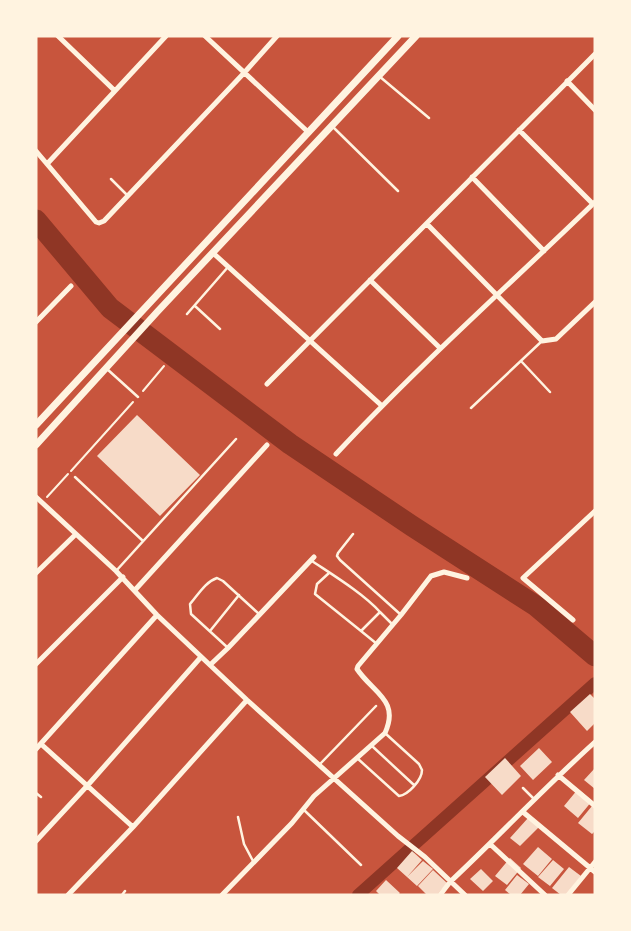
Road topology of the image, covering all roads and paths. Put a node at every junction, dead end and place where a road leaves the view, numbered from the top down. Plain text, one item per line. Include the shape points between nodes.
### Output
1 (58, 36) edge
2 (166, 36) edge
3 (205, 36) edge
4 (277, 36) edge
5 (398, 36) edge
6 (416, 36) edge
7 (595, 54) edge
8 (244, 73) junction
9 (379, 76) junction
10 (567, 81) junction
11 (114, 90) junction
12 (595, 110) edge
13 (429, 118) dead end
14 (332, 126) junction
15 (519, 130) junction
16 (308, 132) junction
17 (36, 151) edge
18 (47, 164) junction
19 (472, 177) junction
20 (111, 178) dead end
21 (398, 191) dead end
22 (128, 196) junction
23 (594, 203) edge
24 (427, 224) junction
25 (544, 251) junction
26 (212, 253) junction
27 (228, 267) junction
28 (370, 280) junction
29 (71, 286) dead end
30 (497, 296) junction
31 (595, 302) edge
32 (195, 306) junction
33 (187, 314) dead end
34 (36, 322) edge
35 (220, 329) dead end
36 (310, 341) junction
37 (542, 341) junction
38 (440, 348) junction
39 (521, 361) junction
40 (164, 366) dead end
41 (107, 368) junction
42 (267, 384) dead end
43 (550, 392) dead end
44 (138, 397) junction
45 (381, 405) junction
46 (471, 408) dead end
47 (36, 425) edge
48 (236, 439) dead end
49 (36, 445) edge
50 (267, 445) dead end
51 (336, 454) dead end
52 (75, 477) dead end
53 (36, 496) edge
54 (42, 502) junction
55 (595, 510) edge
56 (76, 534) junction
57 (353, 534) dead end
58 (143, 541) junction
59 (312, 559) joint
60 (116, 571) junction
61 (330, 573) junction
62 (36, 574) edge
63 (123, 578) junction
64 (467, 578) dead end
65 (135, 590) junction
66 (239, 595) junction
67 (380, 612) junction
68 (157, 615) junction
69 (259, 615) junction
70 (401, 615) junction
71 (573, 620) dead end
72 (393, 625) junction
73 (210, 631) junction
74 (361, 631) junction
75 (377, 644) junction
76 (228, 648) junction
77 (201, 657) junction
78 (36, 664) edge
79 (210, 664) junction
80 (247, 700) junction
81 (376, 706) dead end
82 (385, 733) junction
83 (595, 742) edge
84 (41, 744) junction
85 (371, 745) junction
86 (36, 749) edge
87 (357, 758) junction
88 (318, 765) junction
89 (558, 775) junction
90 (334, 778) junction
91 (414, 785) junction
92 (87, 786) junction
93 (523, 788) dead end
94 (36, 793) edge
95 (41, 797) dead end
96 (535, 800) junction
97 (595, 806) edge
98 (303, 809) junction
99 (523, 812) junction
100 (238, 817) dead end
101 (133, 827) junction
102 (36, 841) edge
103 (490, 844) junction
104 (254, 862) junction
105 (595, 862) edge
106 (361, 865) dead end
107 (592, 870) edge
108 (450, 882) junction
109 (125, 891) dead end
110 (68, 895) edge
111 (122, 895) edge
112 (222, 895) edge
113 (440, 895) edge
114 (465, 895) edge
115 (545, 895) edge
116 (568, 895) edge

1 - 11 street
2 - 11 street
3 - 8 street
4 - 8 street
5 - 16 main road
6 - 9 main road
7 - 10 street
8 - 16 street
8 - 22 street
9 - 13 lane
9 - 14 main road
10 - 12 street
10 - 15 street
11 - 18 street
14 - 21 lane
14 - 26 main road
15 - 19 street
15 - 23 street
16 - 47 main road
17 - 18 street
18 - 22 street via 96,222 104,221
19 - 24 street
19 - 25 street
20 - 22 lane
23 - 25 street
24 - 28 street
24 - 30 street
25 - 30 street
26 - 27 street
26 - 41 main road
27 - 32 lane
27 - 36 street
28 - 36 street
28 - 38 street
29 - 34 street
30 - 37 street
30 - 38 street
31 - 37 street via 556,339
32 - 33 lane
32 - 35 lane
36 - 42 street
36 - 45 street
37 - 39 lane
38 - 45 street
39 - 43 lane
39 - 46 lane
40 - 44 path
41 - 44 lane
41 - 49 main road
44 - 54 path
45 - 51 street
48 - 58 lane
50 - 65 street
52 - 58 lane
53 - 54 street
54 - 56 street
55 - 71 street via 523,578
56 - 60 street
56 - 62 street
57 - 70 lane via 337,556
58 - 60 lane
59 - 61 lane
59 - 69 street
60 - 63 street
61 - 67 lane
61 - 74 lane via 317,584 315,594
63 - 65 street
63 - 78 street
64 - 70 street via 444,572 431,576
65 - 68 street
66 - 69 lane
66 - 73 lane
66 - 73 lane via 217,578 200,591 190,604 191,614
67 - 72 lane
67 - 74 lane
68 - 77 street
68 - 84 street
69 - 76 street
70 - 72 street
72 - 75 street
73 - 76 lane
74 - 75 lane
75 - 82 street via 357,669 388,705 390,722
76 - 79 street
77 - 79 street
77 - 92 street
79 - 80 street
80 - 88 street
80 - 101 street
81 - 88 lane
82 - 85 street
82 - 91 lane via 421,767 422,774
83 - 89 street
84 - 86 street
84 - 92 street
85 - 87 street
85 - 91 lane
87 - 90 street
87 - 91 lane via 399,796 405,795
88 - 90 street
89 - 96 street
89 - 97 street
90 - 98 street
90 - 108 street
92 - 101 street
92 - 102 street
93 - 96 lane
94 - 95 lane
96 - 99 street
98 - 104 street
98 - 106 lane
99 - 103 street
99 - 107 street
100 - 104 lane via 244,844
101 - 110 street
103 - 108 street
103 - 115 street
104 - 112 street
105 - 107 street
107 - 116 street
108 - 113 street
108 - 114 street
109 - 111 lane

